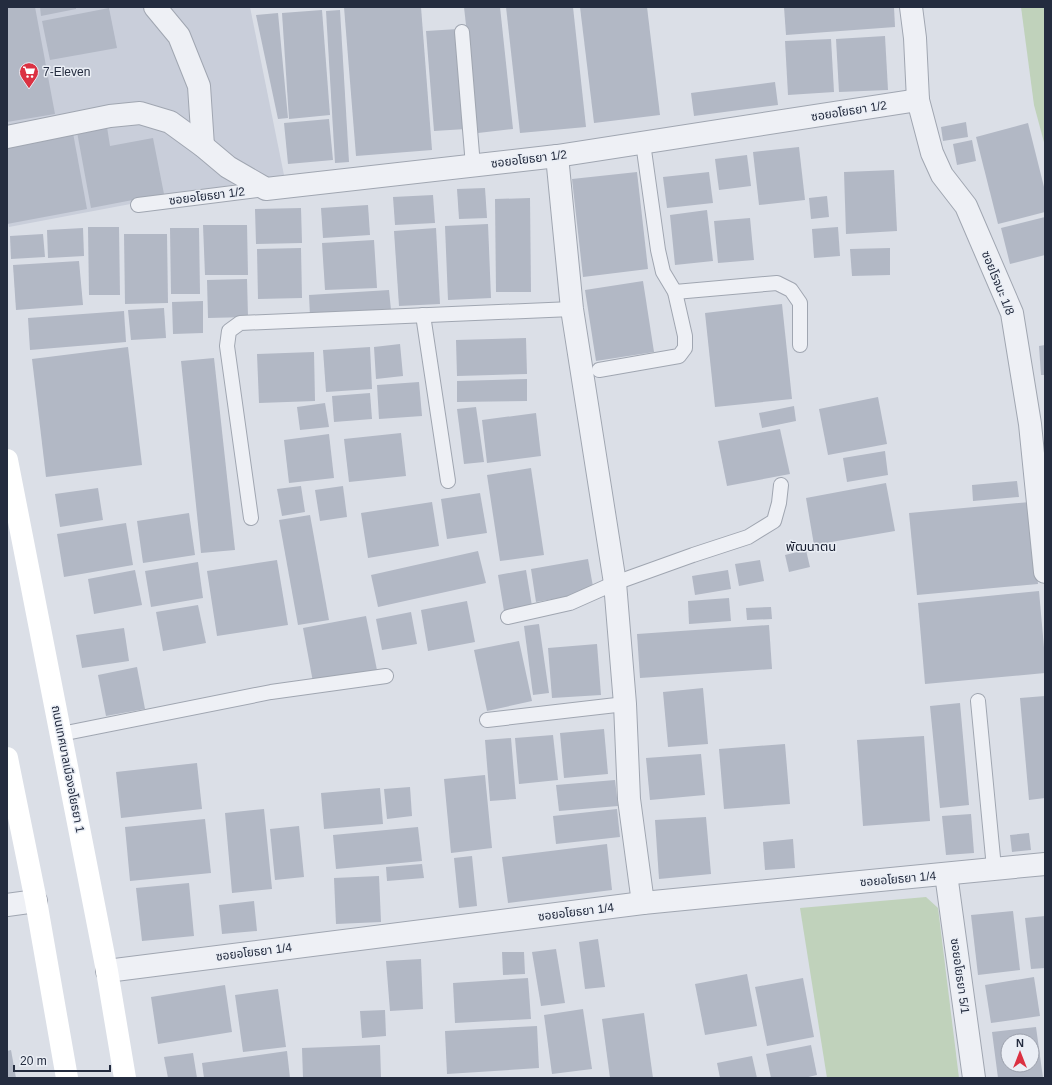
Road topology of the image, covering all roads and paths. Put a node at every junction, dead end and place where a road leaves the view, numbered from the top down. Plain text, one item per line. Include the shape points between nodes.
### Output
1 (155, 7) edge
2 (911, 7) edge
3 (462, 32) dead end
4 (918, 100) junction
5 (7, 137) edge
6 (643, 143) junction
7 (204, 146) junction
8 (557, 156) junction
9 (473, 166) junction
10 (266, 189) junction
11 (138, 205) dead end
12 (675, 292) junction
13 (572, 309) junction
14 (423, 315) junction
15 (800, 346) dead end
16 (599, 370) dead end
17 (7, 460) edge
18 (448, 481) dead end
19 (781, 485) dead end
20 (251, 518) dead end
21 (1045, 572) edge
22 (615, 584) junction
23 (508, 617) dead end
24 (386, 676) dead end
25 (978, 701) dead end
26 (625, 704) junction
27 (487, 720) dead end
28 (61, 734) junction
29 (7, 758) edge
30 (14, 829) edge
31 (1045, 864) edge
32 (994, 868) junction
33 (946, 874) junction
34 (36, 901) junction
35 (643, 903) junction
36 (7, 905) edge
37 (107, 971) junction
38 (67, 1078) edge
39 (125, 1078) edge
40 (974, 1078) edge

1 - 7 street via 179,36 199,86
2 - 4 street, ซอยโรจนะ 1/8
3 - 9 lane
4 - 6 street, ซอยอโยธยา 1/2
4 - 21 street, ซอยโรจนะ 1/8 via 932,152 942,175 966,206 1012,313 1030,424
5 - 7 street via 110,116 140,113 170,122
6 - 8 street, ซอยอโยธยา 1/2
6 - 12 lane via 658,250 663,272
7 - 10 street via 228,167
8 - 9 street, ซอยอโยธยา 1/2
8 - 13 street
9 - 10 street, ซอยอโยธยา 1/2
10 - 11 lane, ซอยอโยธยา 1/2
12 - 15 lane via 777,284 791,290 800,303
12 - 16 lane via 685,336 685,348 679,356
13 - 14 lane
13 - 22 street
14 - 18 lane
14 - 20 lane via 240,323 229,331 227,346
17 - 28 main road, ถนนเทศบาลเมืองอโยธยา 1
19 - 22 lane via 774,521 748,537
22 - 23 lane via 570,602
22 - 26 street
24 - 28 lane via 271,692
25 - 32 lane
26 - 27 lane
26 - 35 street via 629,799
28 - 37 main road, ถนนเทศบาลเมืองอโยธยา 1
29 - 30 main road
30 - 34 main road
31 - 32 street, ซอยอโยธยา 1/4
32 - 33 street, ซอยอโยธยา 1/4
33 - 35 street, ซอยอโยธยา 1/4
33 - 40 street, ซอยอโยธยา 5/1
34 - 36 street
34 - 38 main road
35 - 37 street, ซอยอโยธยา 1/4
37 - 39 main road, ถนนเทศบาลเมืองอโยธยา 1

